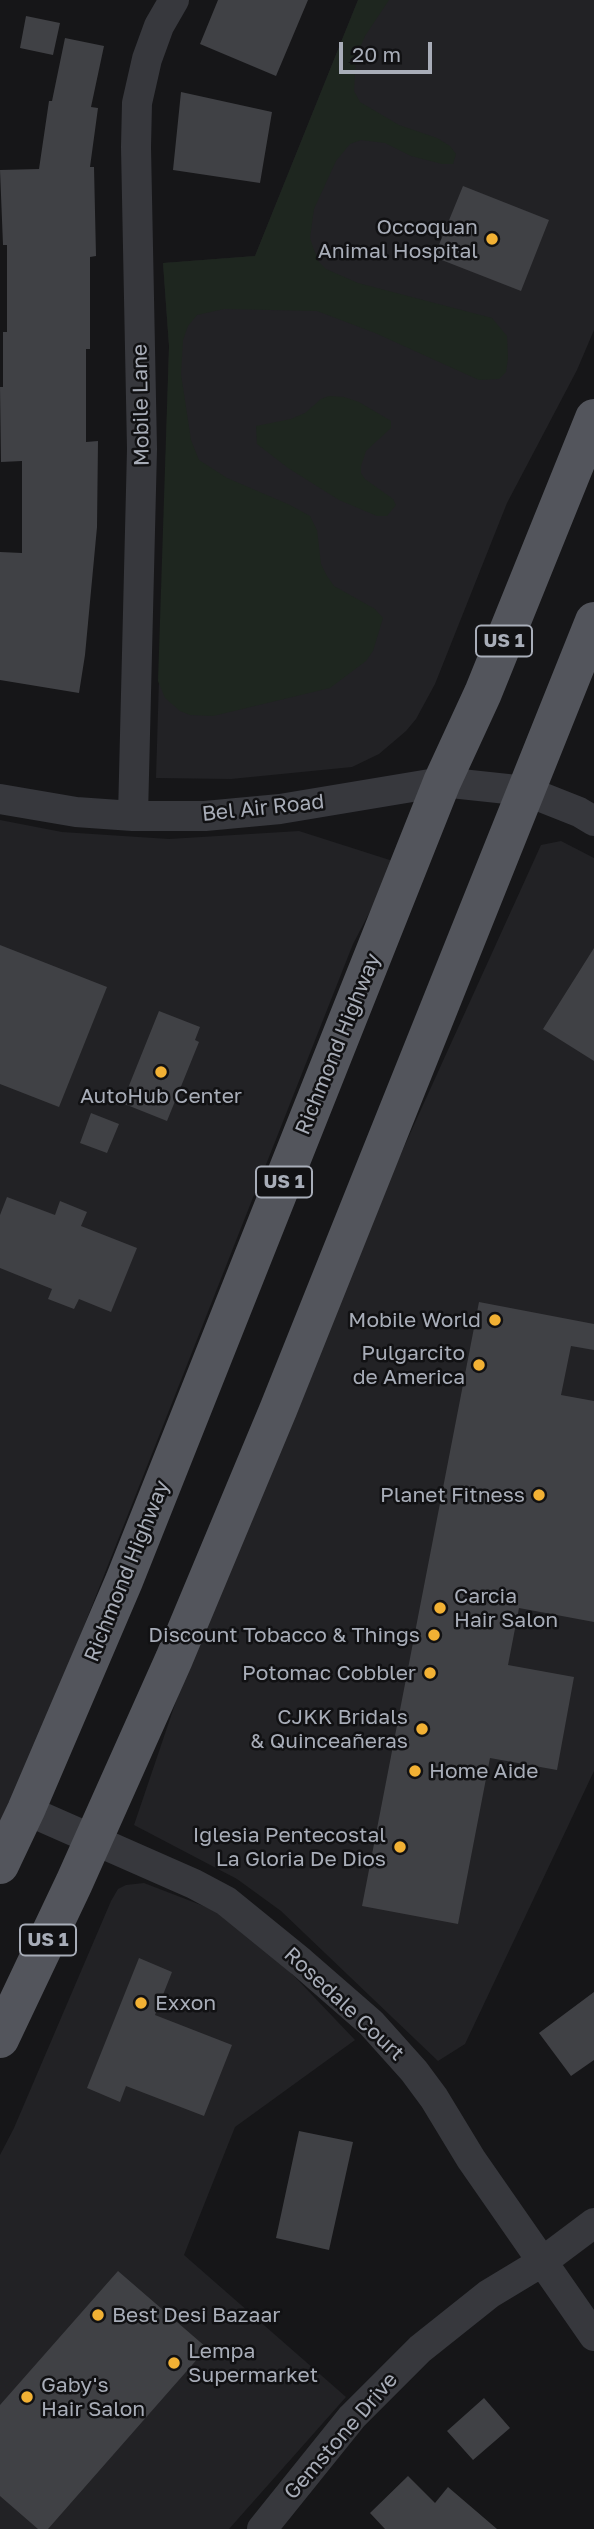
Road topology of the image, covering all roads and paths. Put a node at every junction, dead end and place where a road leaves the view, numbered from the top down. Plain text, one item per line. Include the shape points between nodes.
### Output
1 (174, 0) edge
2 (594, 418) edge
3 (594, 621) edge
4 (442, 782) junction
5 (526, 791) junction
6 (0, 799) edge
7 (133, 817) junction
8 (594, 821) edge
9 (26, 1810) junction
10 (94, 1840) junction
11 (0, 1864) edge
12 (0, 2039) edge
13 (594, 2223) edge
14 (542, 2262) junction
15 (594, 2336) edge
16 (262, 2529) edge

1 - 7 street, Mobile Lane via 147,59 137,103 142,449
2 - 4 main road, Richmond Highway / US 1 via 483,693
3 - 5 main road, US 1
4 - 5 street, Bel Air Road
4 - 7 street, Bel Air Road via 280,809
4 - 9 main road, Richmond Highway / US 1 via 130,1568
5 - 8 street, Bel Air Road
5 - 10 main road, US 1 via 272,1422
6 - 7 street, Bel Air Road
9 - 10 street, Rosedale Court
9 - 11 main road, Richmond Highway / US 1
10 - 12 main road, US 1
10 - 14 street, Rosedale Court via 226,1901 371,2023 434,2098
13 - 14 street, Gemstone Drive
14 - 15 street, Rosedale Court
14 - 16 street, Gemstone Drive via 489,2294 420,2349 352,2417

